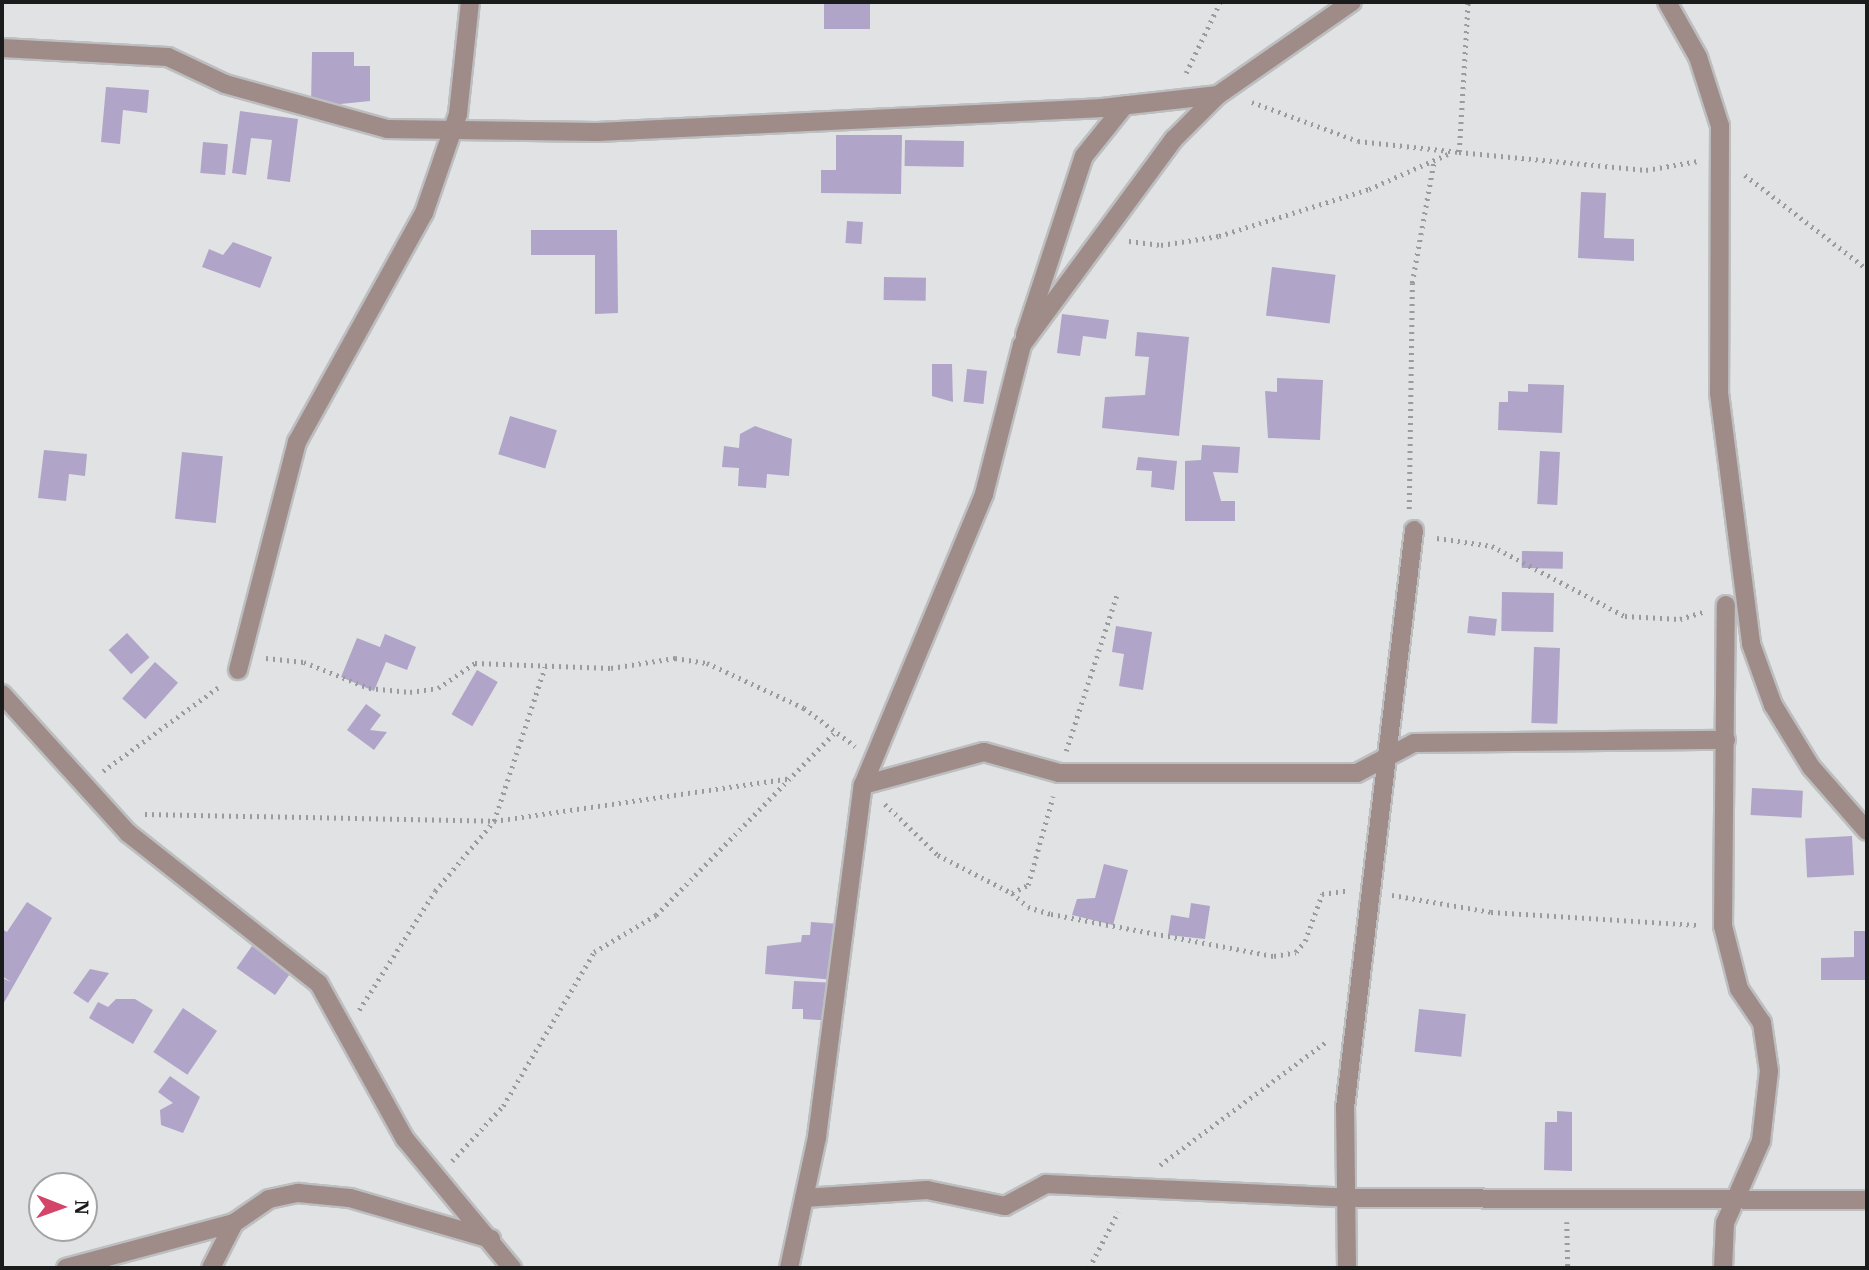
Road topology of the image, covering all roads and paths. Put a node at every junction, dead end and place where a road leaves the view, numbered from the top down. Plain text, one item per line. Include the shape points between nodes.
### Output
1 (470, 2) edge
2 (1220, 2) edge
3 (1352, 2) edge
4 (1468, 2) edge
5 (1667, 2) edge
6 (2, 48) edge
7 (1218, 96) junction
8 (1173, 100) junction
9 (1125, 105) junction
10 (453, 129) junction
11 (1459, 152) junction
12 (1449, 153) junction
13 (1722, 157) junction
14 (1434, 162) junction
15 (1100, 238) junction
16 (1867, 269) edge
17 (1022, 345) junction
18 (1414, 530) junction
19 (1726, 605) joint
20 (545, 667) junction
21 (238, 670) junction
22 (2, 694) edge
23 (835, 732) junction
24 (1726, 740) junction
25 (873, 758) junction
26 (1387, 758) junction
27 (792, 779) junction
28 (86, 785) junction
29 (863, 785) junction
30 (111, 814) junction
31 (494, 821) junction
32 (1867, 831) edge
33 (1356, 1019) junction
34 (344, 1034) junction
35 (434, 1179) junction
36 (1130, 1187) junction
37 (1734, 1197) junction
38 (804, 1198) junction
39 (1350, 1198) junction
40 (1867, 1199) edge
41 (234, 1223) junction
42 (492, 1240) junction
43 (66, 1268) edge
44 (211, 1268) edge
45 (512, 1268) edge
46 (789, 1268) edge
47 (1089, 1268) edge
48 (1346, 1268) edge
49 (1723, 1268) edge

1 - 10 street
2 - 8 path
3 - 7 street
4 - 11 path
5 - 13 street via 1717,102
6 - 10 street via 168,57 225,84 335,119 387,129
7 - 8 street
7 - 12 path via 1258,103 1358,141
7 - 15 street via 1174,139
8 - 9 street
9 - 10 street via 597,132
9 - 17 street via 1084,156
10 - 21 street via 424,214 297,442
11 - 12 path
11 - 13 path via 1646,170
12 - 14 path
13 - 16 path
13 - 32 street via 1719,394 1741,600 1773,705 1811,767
14 - 15 path via 1369,189 1219,236 1161,245
14 - 18 path via 1412,283 1408,498
15 - 17 street
17 - 25 street via 984,494
18 - 19 path via 1492,547 1625,616 1680,619
18 - 26 street
19 - 24 street
20 - 21 path via 475,663 438,688 410,692 369,688 275,656
20 - 23 path via 611,668 675,658 708,663 804,708
20 - 31 path
21 - 28 path
22 - 28 street
23 - 25 path
23 - 27 path
24 - 26 street via 1414,743
24 - 37 street via 1723,926 1739,989 1762,1023 1769,1071 1761,1141
25 - 29 street
26 - 29 street via 1357,773 1059,773 984,752
26 - 33 street
27 - 31 path
27 - 35 path via 656,915 594,952 503,1106
28 - 30 street
29 - 38 street
30 - 31 path
30 - 34 street via 194,889 319,984
31 - 34 path via 435,891
33 - 36 path
33 - 39 street via 1345,1108
34 - 35 street via 376,1094
35 - 42 street
36 - 38 street via 1046,1184 1005,1206 927,1190
36 - 39 street
36 - 47 path
37 - 39 street
37 - 40 street
37 - 49 street
38 - 46 street
39 - 48 street
41 - 42 street via 269,1199 298,1193 350,1198
41 - 43 street
41 - 44 street
42 - 45 street

